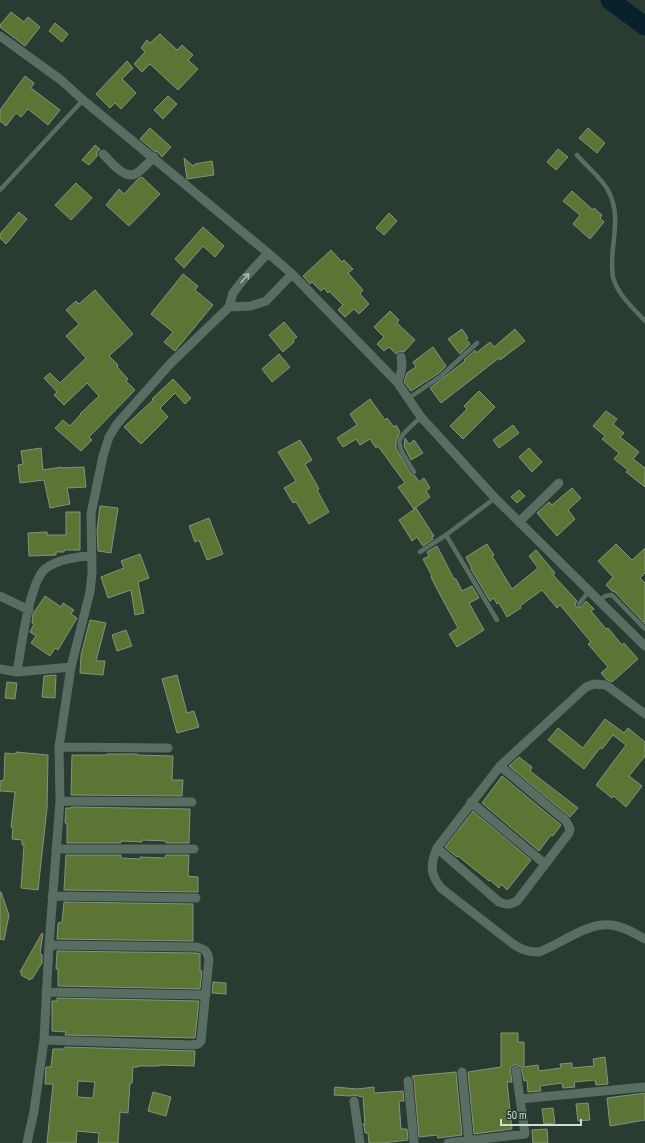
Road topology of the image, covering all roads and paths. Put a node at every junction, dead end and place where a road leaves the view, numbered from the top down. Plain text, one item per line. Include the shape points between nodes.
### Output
1 (0, 36) edge
2 (83, 100) junction
3 (103, 154) dead end
4 (577, 155) dead end
5 (154, 157) junction
6 (0, 190) edge
7 (268, 253) junction
8 (292, 274) junction
9 (229, 307) junction
10 (645, 321) edge
11 (477, 343) dead end
12 (401, 358) dead end
13 (397, 382) junction
14 (409, 398) junction
15 (421, 416) junction
16 (414, 472) dead end
17 (559, 484) dead end
18 (496, 498) junction
19 (519, 522) junction
20 (446, 535) junction
21 (420, 552) dead end
22 (92, 556) junction
23 (589, 591) junction
24 (0, 596) edge
25 (599, 601) junction
26 (580, 604) dead end
27 (29, 610) junction
28 (497, 620) dead end
29 (645, 629) edge
30 (645, 646) edge
31 (71, 668) junction
32 (0, 669) edge
33 (17, 672) junction
34 (645, 714) edge
35 (59, 747) junction
36 (168, 748) dead end
37 (500, 766) junction
38 (60, 801) junction
39 (192, 802) dead end
40 (472, 802) junction
41 (437, 848) junction
42 (56, 849) junction
43 (194, 849) dead end
44 (545, 864) junction
45 (52, 896) junction
46 (196, 898) dead end
47 (645, 938) edge
48 (49, 945) junction
49 (46, 992) junction
50 (206, 995) junction
51 (44, 1040) junction
52 (516, 1070) dead end
53 (462, 1072) dead end
54 (408, 1080) dead end
55 (645, 1087) edge
56 (520, 1099) junction
57 (354, 1101) dead end
58 (526, 1138) edge
59 (469, 1142) edge
60 (28, 1143) edge
61 (360, 1143) edge
62 (414, 1143) edge
63 (448, 1143) edge

1 - 2 street via 61,80
2 - 5 street
2 - 6 lane
3 - 5 street via 120,171 133,175
4 - 10 lane via 609,192 616,223 613,278 625,299
5 - 7 street
7 - 8 street
9 -> 7 street via 233,293
8 - 9 street via 266,301 250,306
8 - 13 street
9 - 22 street via 170,364 117,424 109,437 91,514
11 - 14 lane via 440,376
12 - 13 street via 402,368
13 - 14 street
14 - 15 street
15 - 16 lane via 404,433 399,443
15 - 18 street
17 - 19 street
18 - 19 street
18 - 20 lane
19 - 23 street
20 - 21 lane
20 - 28 lane
22 - 27 street via 81,556 45,569 39,576
22 - 31 street via 90,592
23 - 25 street
23 - 26 lane
24 - 27 street
25 - 29 lane via 605,596 614,597
25 - 30 street
27 - 33 street
31 - 33 street
31 - 35 street
32 - 33 street
34 - 37 street via 606,685 594,684 586,687
35 - 36 street
35 - 38 street
37 - 40 street
37 - 44 street via 569,824 569,833
38 - 39 street
38 - 42 street
40 - 41 street
40 - 44 street
41 - 44 street via 499,902 507,905 517,901
41 - 47 street via 432,860 432,870 441,888 523,950 539,952 589,927 600,925 621,927
42 - 43 street
42 - 45 street
45 - 46 street
45 - 48 street
48 - 49 street
48 - 50 street via 204,948 209,959
49 - 50 street
49 - 51 street
50 - 51 street via 201,1041 198,1044
51 - 60 street
52 - 56 street
53 - 59 street
54 - 62 street
55 - 56 street
56 - 58 street
57 - 61 street
58 - 59 street
59 - 63 street

